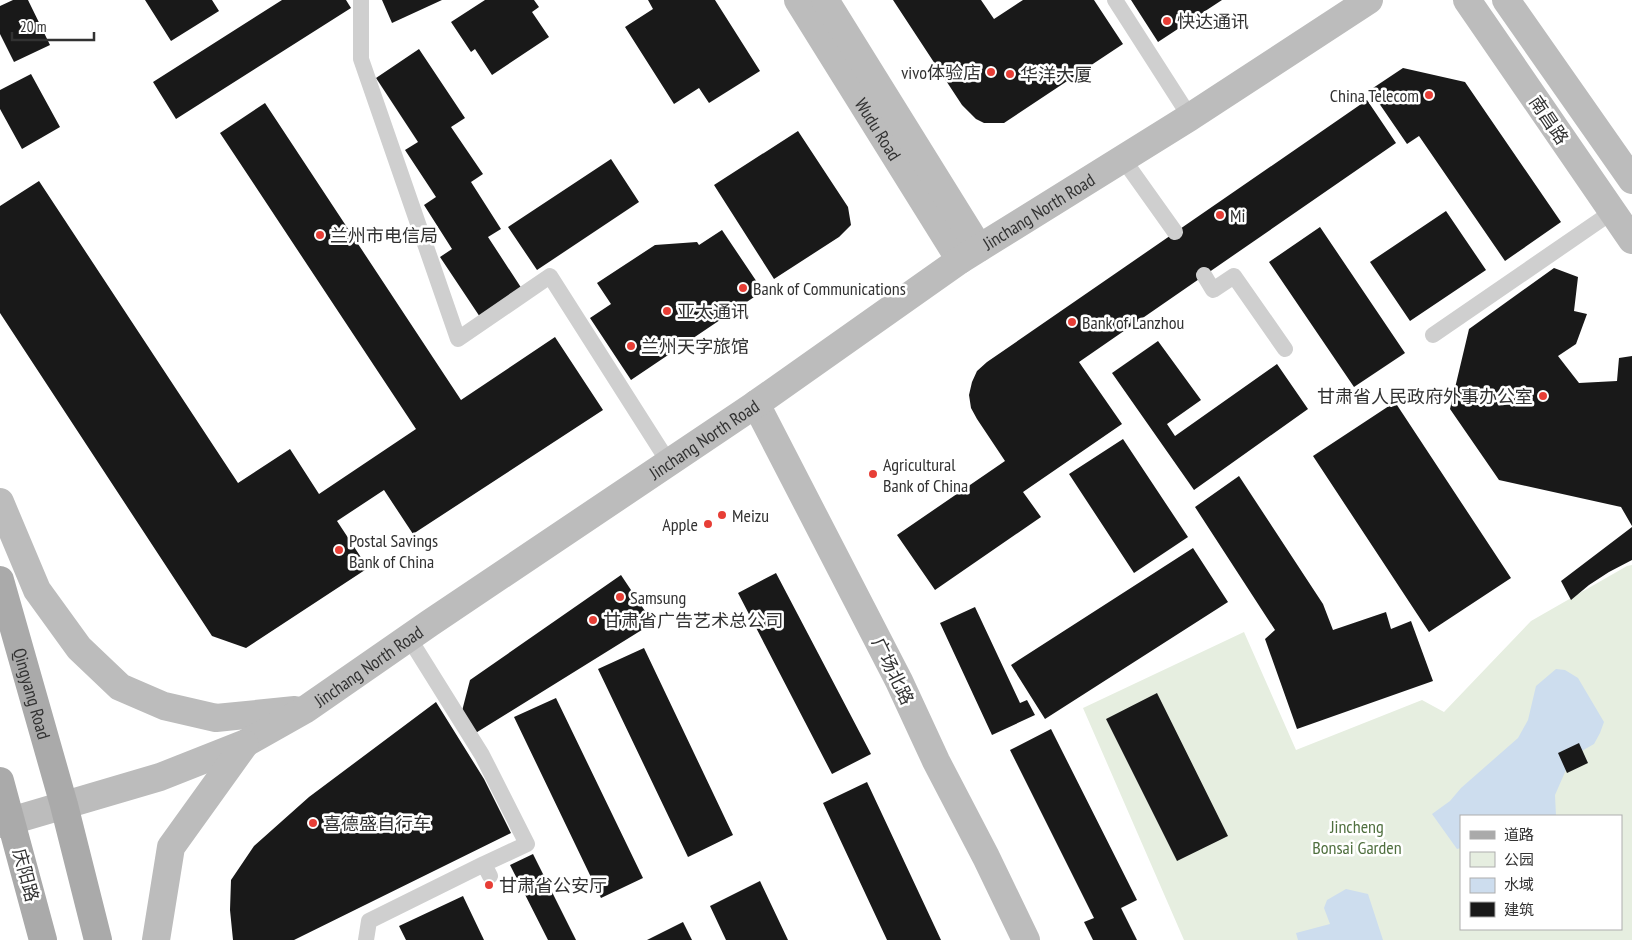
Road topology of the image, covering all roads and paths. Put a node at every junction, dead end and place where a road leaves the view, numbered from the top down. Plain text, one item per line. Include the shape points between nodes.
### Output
1 (361, 0) edge
2 (798, 0) edge
3 (825, 0) edge
4 (1115, 0) edge
5 (1369, 0) edge
6 (1467, 0) edge
7 (1506, 0) edge
8 (1190, 117) junction
9 (1123, 158) junction
10 (1632, 180) edge
11 (1612, 212) junction
12 (1175, 232) dead end
13 (1632, 240) edge
14 (970, 254) junction
15 (1204, 275) dead end
16 (1433, 335) dead end
17 (1285, 349) dead end
18 (756, 404) junction
19 (669, 463) junction
20 (0, 502) edge
21 (0, 580) edge
22 (409, 638) junction
23 (306, 709) junction
24 (246, 743) junction
25 (0, 781) edge
26 (64, 805) junction
27 (5, 823) edge
28 (44, 940) edge
29 (98, 940) edge
30 (156, 940) edge
31 (366, 940) edge
32 (1026, 940) edge

1 - 19 lane via 361,59 458,339 550,276
2 - 14 main road, Wudu Road
3 - 14 main road, Wudu Road
4 - 8 lane
5 - 8 main road, Jinchang North Road
6 - 11 main road, 南昌路
7 - 10 main road, 南昌路
8 - 9 main road, Jinchang North Road
9 - 12 lane
9 - 14 main road, Jinchang North Road
11 - 13 main road, 南昌路
11 - 16 lane
14 - 18 main road, Jinchang North Road
15 - 17 lane via 1213,290 1234,276
18 - 19 main road, Jinchang North Road
18 - 32 main road, 广场北路 via 899,681
19 - 22 main road, Jinchang North Road
20 - 23 main road via 37,590 79,648 120,688 164,706 216,718
21 - 26 main road, Qingyang Road
22 - 23 main road, Jinchang North Road
22 - 31 lane via 482,755 527,844 487,870 369,922
23 - 24 main road, Jinchang North Road
24 - 26 main road, Jinchang North Road via 160,777
24 - 30 main road via 171,847
25 - 27 main road, 庆阳路
26 - 27 main road, Jinchang North Road
26 - 29 main road
27 - 28 main road, 庆阳路

